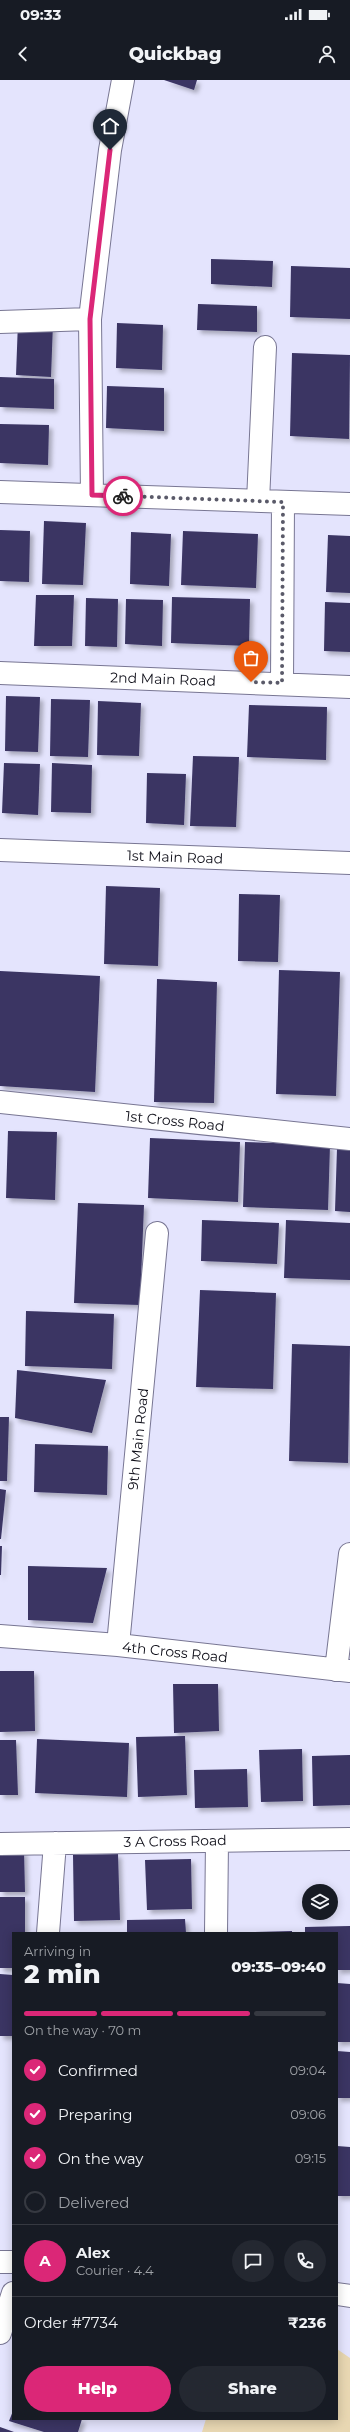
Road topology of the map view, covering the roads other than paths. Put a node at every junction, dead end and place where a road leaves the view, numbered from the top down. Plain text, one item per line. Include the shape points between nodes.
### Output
1 (123, 80) edge
2 (0, 322) edge
3 (90, 324) junction
4 (265, 347) dead end
5 (0, 492) edge
6 (92, 495) junction
7 (258, 501) junction
8 (283, 502) junction
9 (350, 504) edge
10 (0, 673) edge
11 (282, 683) junction
12 (350, 687) edge
13 (0, 850) edge
14 (350, 863) edge
15 (0, 1102) edge
16 (350, 1139) edge
17 (158, 1233) dead end
18 (350, 1554) edge
19 (0, 1636) edge
20 (118, 1645) junction
21 (343, 1670) edge
22 (350, 1839) edge
23 (217, 1841) junction
24 (54, 1843) junction
25 (0, 1844) edge
26 (48, 1932) edge
27 (216, 1932) edge
28 (0, 2262) edge
29 (12, 2262) edge
30 (338, 2294) edge
31 (350, 2296) edge
32 (12, 2297) edge
33 (0, 2333) edge

1 - 3 street via 110,150
2 - 3 street
3 - 6 street
4 - 7 street
5 - 6 street
6 - 7 street
7 - 8 street
8 - 9 street
8 - 11 street
10 - 11 street, 2nd Main Road
11 - 12 street, 2nd Main Road
13 - 14 street, 1st Main Road
15 - 16 street, 1st Cross Road
17 - 20 street, 9th Main Road
18 - 21 street
19 - 20 street, 4th Cross Road
20 - 21 street, 4th Cross Road
22 - 23 street, 3 A Cross Road
23 - 24 street, 3 A Cross Road
23 - 27 street
24 - 25 street, 3 A Cross Road
24 - 26 street
28 - 29 street
30 - 31 street
32 - 33 street

